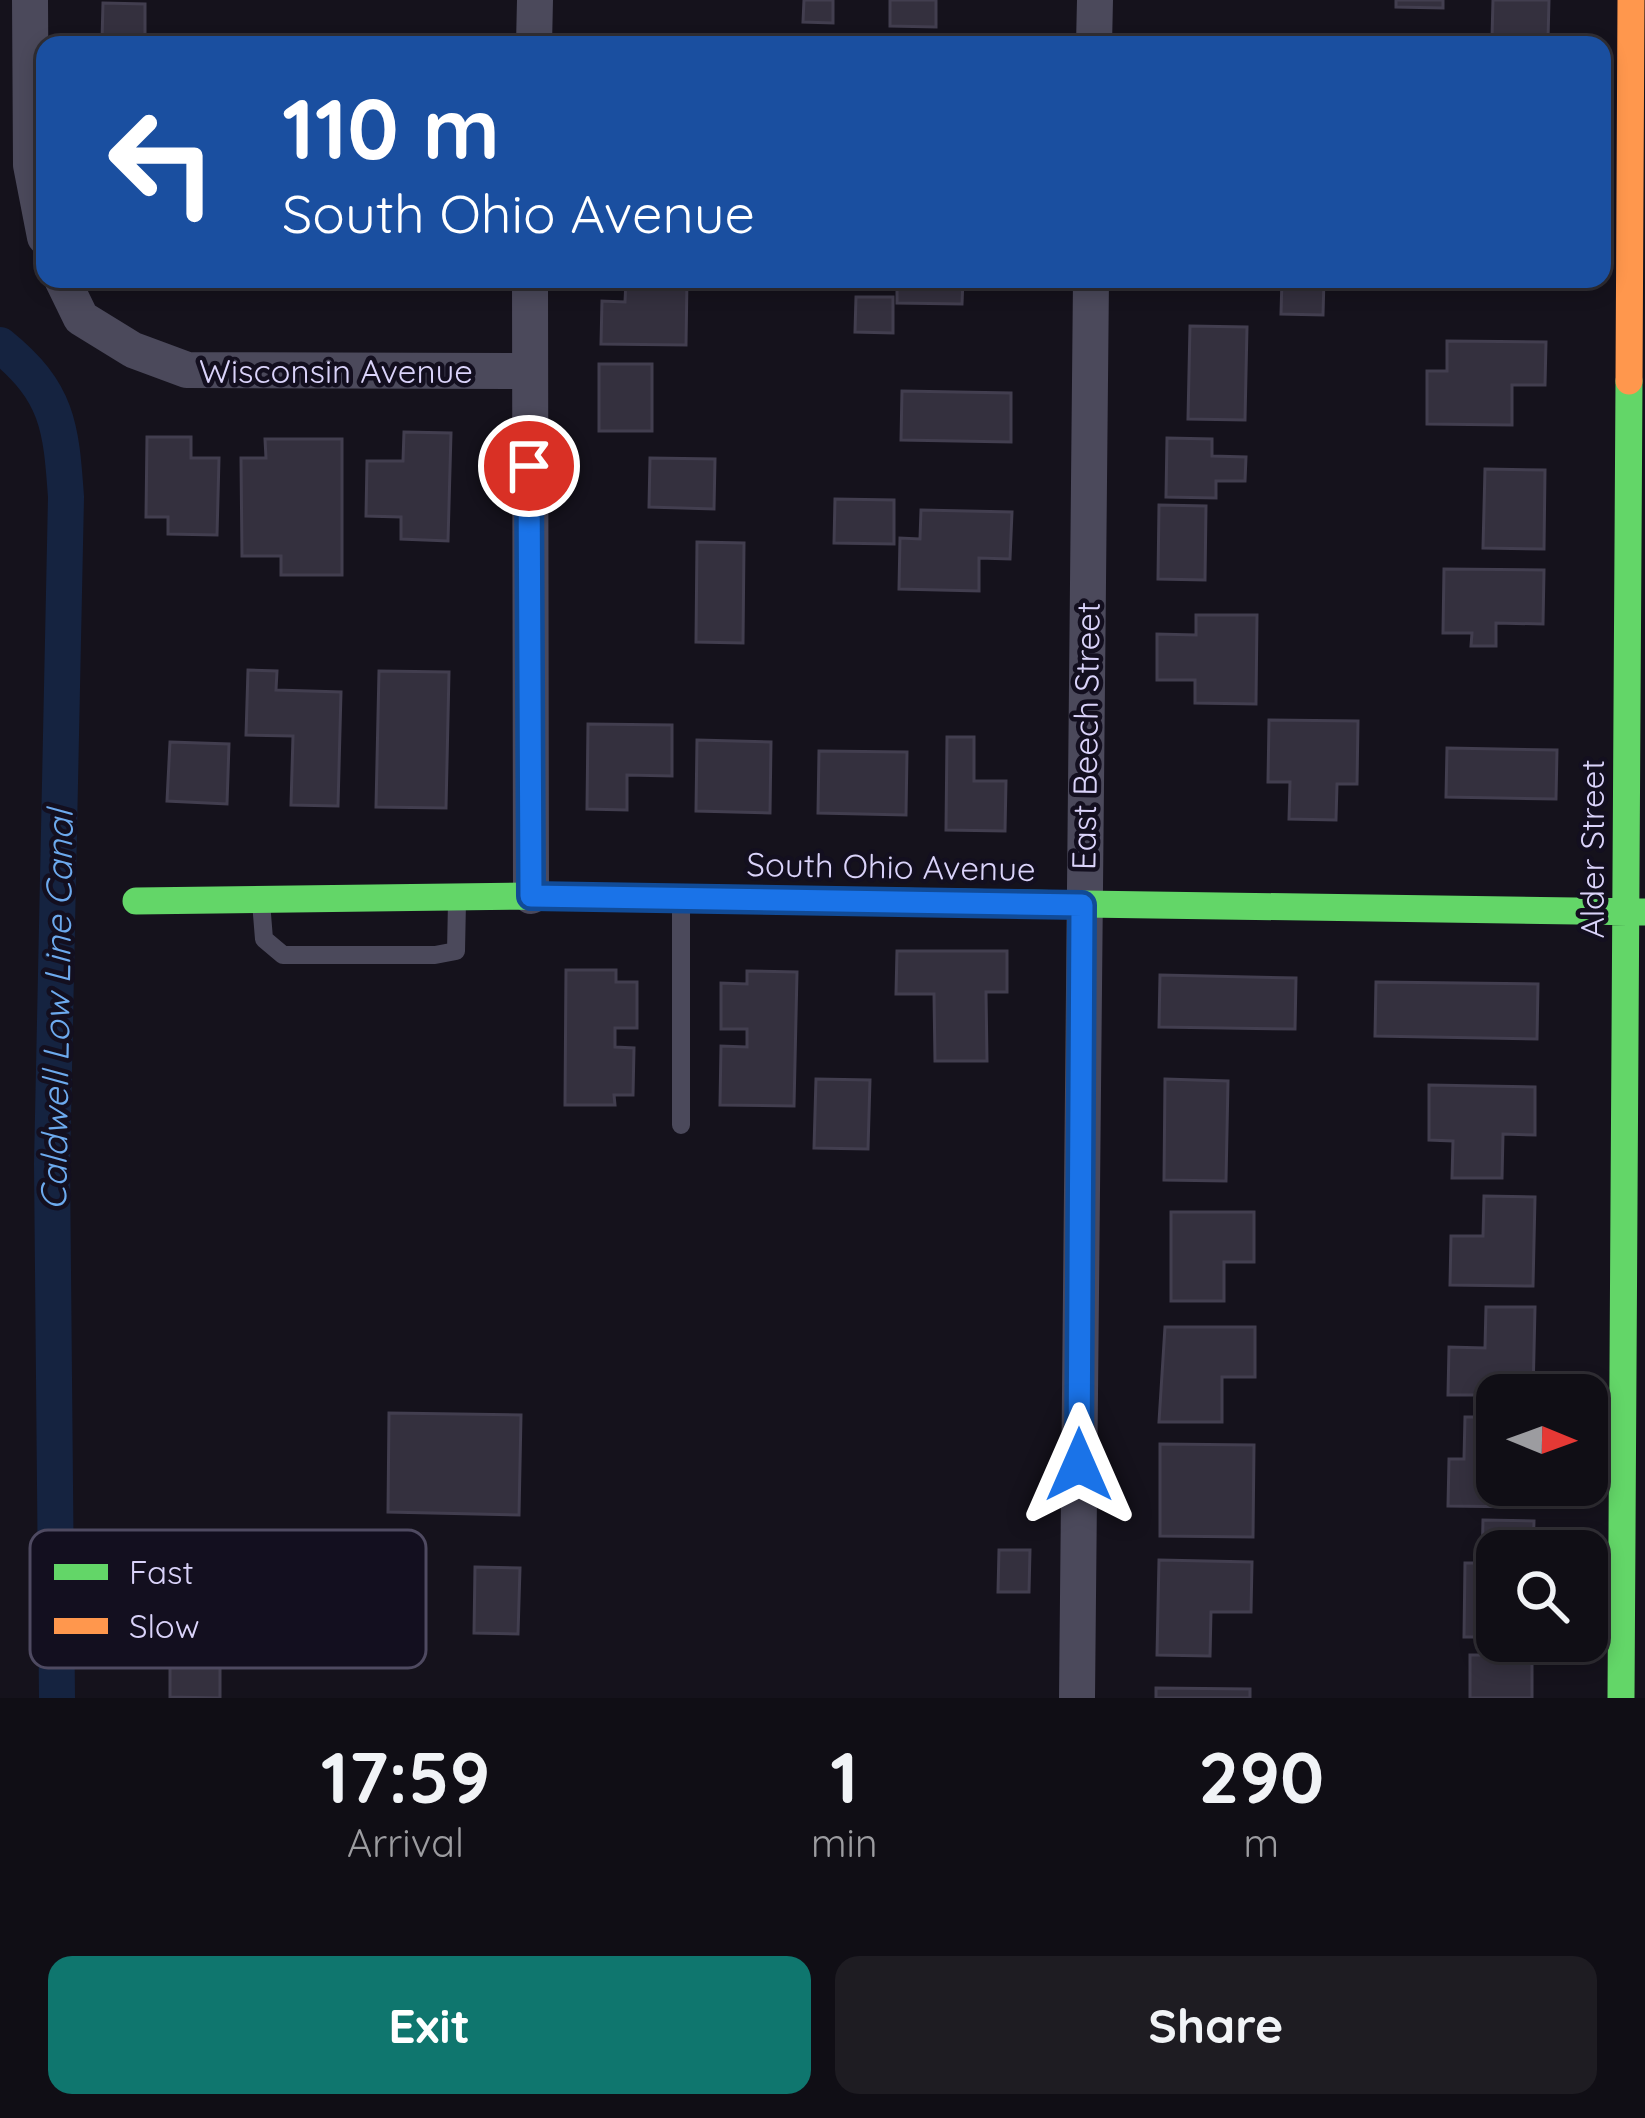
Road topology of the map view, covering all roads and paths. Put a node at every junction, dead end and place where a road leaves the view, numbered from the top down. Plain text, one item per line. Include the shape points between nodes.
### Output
1 (30, 0) edge
2 (535, 0) edge
3 (1095, 0) edge
4 (1630, 0) edge
5 (534, 36) edge
6 (1094, 36) edge
7 (36, 191) edge
8 (66, 288) edge
9 (530, 288) edge
10 (1091, 288) edge
11 (529, 371) junction
12 (531, 896) junction
13 (457, 897) junction
14 (681, 898) junction
15 (260, 899) junction
16 (136, 901) dead end
17 (1082, 905) junction
18 (1635, 912) edge
19 (681, 1125) dead end
20 (1077, 1698) edge
21 (1621, 1698) edge

1 - 7 street
2 - 5 street
3 - 6 street
4 - 18 street, Alder Street
8 - 11 street, Wisconsin Avenue via 81,318 187,370
9 - 11 street
10 - 17 street, East Beech Street
11 - 12 street
12 - 13 street, South Ohio Avenue
12 - 14 street, South Ohio Avenue
13 - 15 street, South Ohio Avenue
13 - 15 lane via 456,950 435,955 284,955 264,940
14 - 17 street, South Ohio Avenue
14 - 19 lane
15 - 16 street, South Ohio Avenue
17 - 18 street, South Ohio Avenue
17 - 20 street, East Beech Street
18 - 21 street, Alder Street

